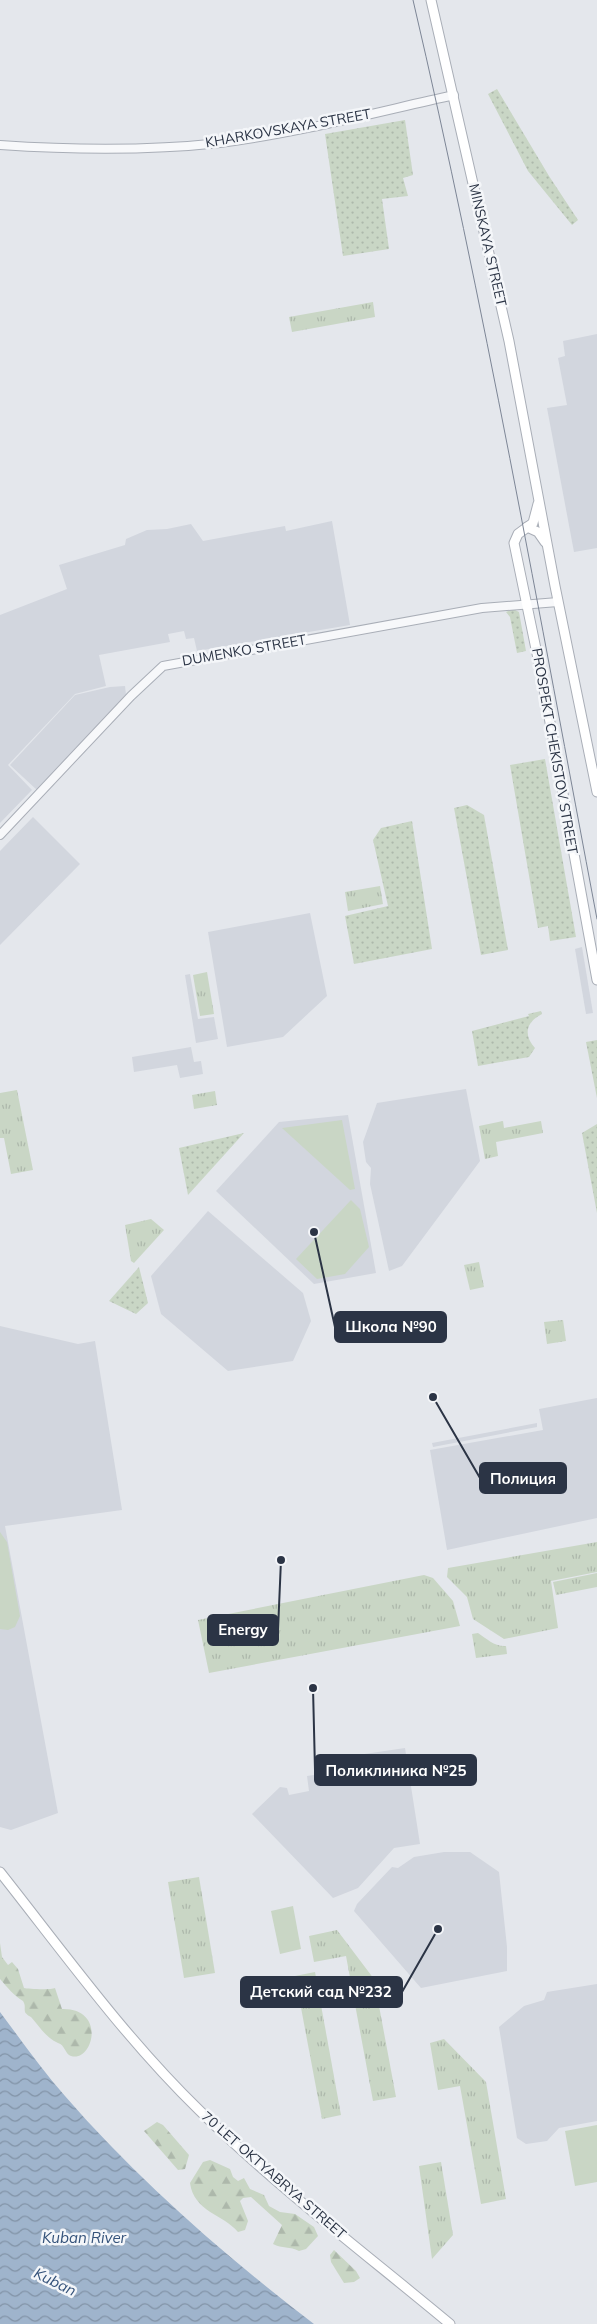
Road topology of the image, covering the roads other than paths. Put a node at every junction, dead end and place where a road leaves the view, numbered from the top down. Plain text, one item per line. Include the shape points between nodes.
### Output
1 (431, 0) edge
2 (454, 95) junction
3 (0, 145) edge
4 (537, 491) junction
5 (527, 527) junction
6 (549, 554) junction
7 (558, 602) junction
8 (527, 604) junction
9 (597, 792) edge
10 (0, 835) edge
11 (597, 980) edge
12 (0, 1872) edge
13 (450, 2324) edge

1 - 2 main road, MINSKAYA STREET
2 - 3 street, KHARKOVSKAYA STREET via 330,124 220,143 115,150
2 - 4 main road, MINSKAYA STREET via 507,332
4 - 5 main road, PROSPEKT CHEKISTOV STREET via 535,518
4 - 6 main road
5 - 6 main road via 542,536
5 - 8 main road, PROSPEKT CHEKISTOV STREET via 518,534 514,543
6 - 7 main road
7 - 8 street, DUMENKO STREET
7 - 9 main road
8 - 10 street, DUMENKO STREET via 482,608 163,666 144,682
8 - 11 main road, PROSPEKT CHEKISTOV STREET
12 - 13 main road, 70 LET OKTYABRYA STREET via 135,2042 198,2110

